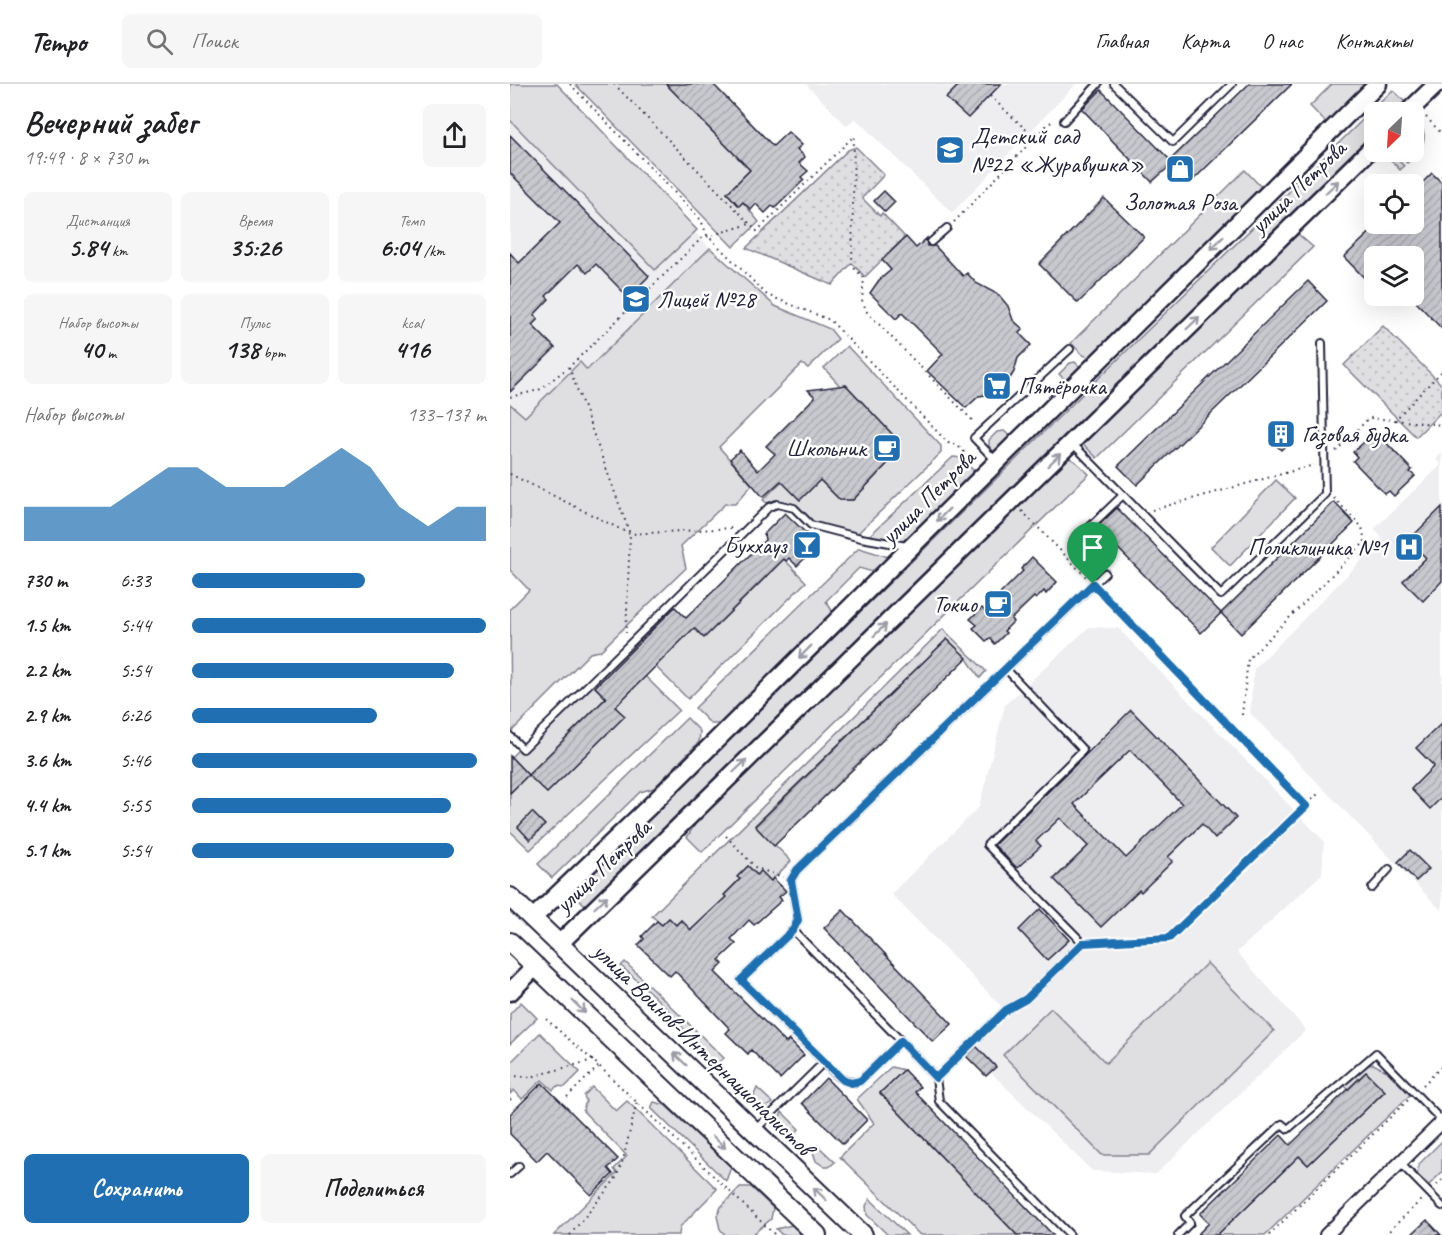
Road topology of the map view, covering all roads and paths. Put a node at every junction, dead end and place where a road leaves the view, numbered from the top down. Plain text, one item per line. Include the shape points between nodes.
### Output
1 (570, 84) edge
2 (614, 84) edge
3 (1098, 84) edge
4 (1114, 84) edge
5 (1232, 84) edge
6 (1378, 84) edge
7 (1437, 87) edge
8 (990, 96) dead end
9 (1424, 104) edge
10 (1064, 120) joint
11 (1424, 120) edge
12 (1442, 134) edge
13 (1035, 138) junction
14 (1364, 156) edge
15 (751, 224) junction
16 (947, 228) joint
17 (708, 235) junction
18 (931, 242) dead end
19 (1322, 343) dead end
20 (1070, 349) dead end
21 (569, 367) junction
22 (1442, 371) edge
23 (510, 397) edge
24 (1395, 420) junction
25 (976, 425) dead end
26 (1442, 425) edge
27 (1072, 442) junction
28 (1324, 462) junction
29 (991, 468) junction
30 (510, 474) edge
31 (1325, 488) junction
32 (1123, 495) junction
33 (1012, 501) junction
34 (1140, 513) junction
35 (749, 527) junction
36 (630, 534) junction
37 (1075, 541) dead end
38 (911, 547) junction
39 (1105, 573) dead end
40 (1093, 584) junction
41 (626, 647) junction
42 (1006, 669) junction
43 (1242, 716) dead end
44 (510, 736) edge
45 (1318, 795) dead end
46 (1306, 806) junction
47 (726, 836) dead end
48 (1389, 869) dead end
49 (791, 880) junction
50 (1372, 888) dead end
51 (510, 897) edge
52 (532, 919) junction
53 (793, 930) junction
54 (510, 942) edge
55 (1083, 943) junction
56 (559, 944) junction
57 (536, 966) junction
58 (510, 992) edge
59 (546, 1019) dead end
60 (901, 1041) junction
61 (593, 1060) junction
62 (824, 1062) junction
63 (599, 1066) junction
64 (1442, 1066) edge
65 (510, 1076) edge
66 (936, 1078) junction
67 (1416, 1092) junction
68 (567, 1097) dead end
69 (637, 1101) junction
70 (1442, 1121) edge
71 (754, 1131) junction
72 (1400, 1163) junction
73 (519, 1166) dead end
74 (510, 1174) edge
75 (1442, 1180) edge
76 (1429, 1192) junction
77 (1442, 1206) edge
78 (570, 1235) edge
79 (775, 1235) edge
80 (817, 1235) edge
81 (863, 1235) edge
82 (1070, 1235) edge
83 (1178, 1235) edge
84 (1269, 1235) edge
85 (1326, 1235) edge
86 (1385, 1235) edge

1 - 17 path via 700,220
2 - 15 path
3 - 10 lane
4 - 5 lane via 1173,142
6 -> 29 main road, улица Петрова
7 - 9 main road
8 - 13 path
10 - 13 path via 1049,123
11 - 12 path
13 - 16 path
27 -> 14 main road, улица Петрова
15 - 17 path
15 - 25 path via 757,231 854,136 852,266 864,278 862,300 867,312
16 - 18 lane
17 - 21 path
17 - 29 path via 767,296 830,320 948,443
19 - 28 lane
20 - 29 lane via 974,438
21 - 23 path via 539,390
21 - 36 path
22 - 24 path
24 - 26 path
24 - 28 path via 1369,418
27 - 32 lane
33 -> 27 main road, улица Петрова
28 - 31 lane
28 - 34 path
29 -> 38 main road, улица Петрова
30 - 36 path
31 - 34 lane via 1325,494 1221,595
31 - 43 path via 1362,527 1365,542 1248,659
32 - 34 lane
32 - 37 lane
33 - 40 path
56 -> 33 main road, улица Петрова
35 - 36 path
35 - 38 lane via 777,504 794,508 811,525
35 - 41 lane
36 - 41 path
38 -> 52 main road, улица Петрова
39 - 40 lane
40 - 42 lane
40 - 46 path
41 - 44 lane via 523,749
42 - 49 lane
42 - 55 lane via 1083,750 987,845
45 - 46 path
46 - 55 path via 1169,938
47 - 49 path via 756,868
48 - 50 lane
49 - 53 lane via 798,920
51 - 52 main road, улица Воинов-Интернационалистов
52 - 54 main road, улица Петрова
52 - 56 main road, улица Воинов-Интернационалистов
53 - 60 lane
53 - 62 lane via 741,980
54 - 57 main road
55 - 66 lane
56 - 57 main road, улица Петрова
71 -> 56 main road, улица Воинов-Интернационалистов
57 - 58 main road, улица Петрова
57 -> 80 main road
59 - 61 path
60 - 62 lane via 860,1081 843,1080
60 - 66 lane
61 - 63 path
61 - 65 path via 531,1077
62 - 71 lane
63 - 68 path
63 - 69 path
64 - 67 path
66 - 82 lane via 939,1101
67 - 70 lane
67 - 83 lane via 1376,1053 1288,1130 1282,1124 1185,1216 1190,1223
67 - 84 path
69 - 78 path via 615,1180
69 - 79 path
70 - 72 street
81 -> 71 main road, улица Воинов-Интернационалистов
72 - 76 lane
72 - 85 street
73 - 74 lane
75 - 76 path
76 - 77 lane
76 - 86 path

